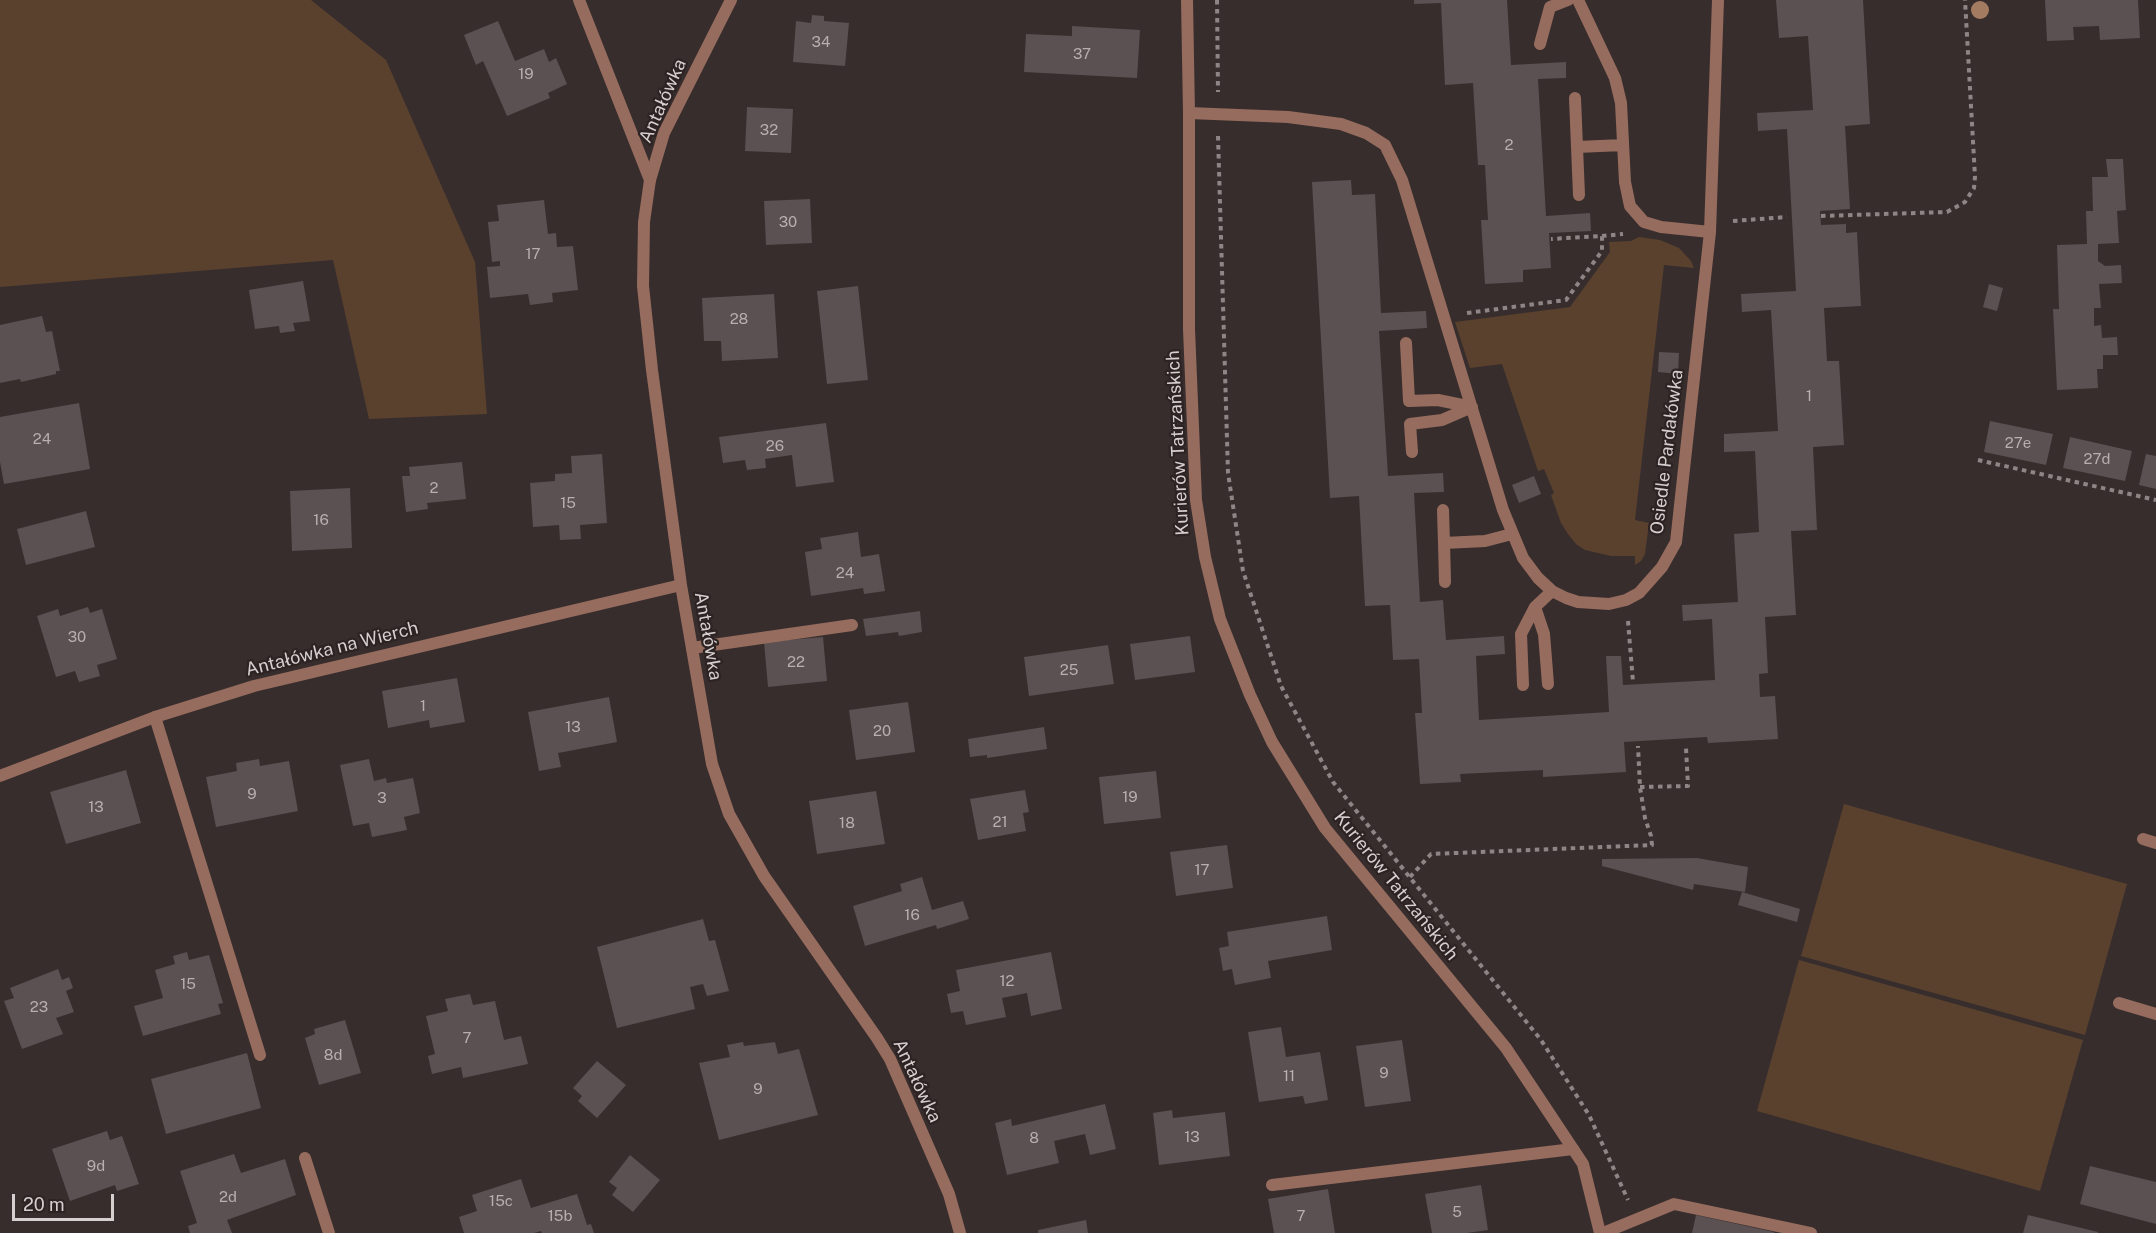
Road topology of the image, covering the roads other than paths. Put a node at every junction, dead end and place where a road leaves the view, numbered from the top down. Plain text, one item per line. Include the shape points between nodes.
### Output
1 (579, 0) edge
2 (731, 0) edge
3 (1186, 0) edge
4 (1568, 0) edge
5 (1578, 0) edge
6 (1718, 0) edge
7 (1540, 44) dead end
8 (1575, 98) dead end
9 (1190, 112) junction
10 (1623, 145) junction
11 (1577, 147) junction
12 (650, 180) junction
13 (1579, 195) dead end
14 (1711, 227) junction
15 (1406, 342) dead end
16 (1472, 407) junction
17 (1412, 452) dead end
18 (1443, 510) dead end
19 (1512, 534) junction
20 (1444, 543) junction
21 (1445, 582) dead end
22 (681, 585) junction
23 (1552, 591) junction
24 (1535, 608) junction
25 (852, 626) dead end
26 (692, 648) junction
27 (1548, 684) dead end
28 (1523, 685) dead end
29 (155, 717) junction
30 (0, 776) edge
31 (2143, 839) dead end
32 (2156, 843) edge
33 (2119, 1003) dead end
34 (2156, 1014) edge
35 (260, 1055) dead end
36 (1573, 1149) junction
37 (305, 1158) dead end
38 (1272, 1185) dead end
39 (329, 1233) edge
40 (960, 1233) edge
41 (1602, 1233) edge
42 (1811, 1233) edge

1 - 12 street
2 - 12 street, Antałówka via 664,133
3 - 9 street, Kurierów Tatrzańskich
4 - 7 street via 1550,7
5 - 10 street via 1615,78
6 - 14 street, Osiedle Pardałówka
8 - 11 street
9 - 16 street via 1341,124 1385,145 1402,180
9 - 36 street, Kurierów Tatrzańskich via 1190,329 1196,500 1204,557 1230,649 1272,742 1325,828 1506,1048
10 - 11 street
10 - 14 street via 1630,206 1644,222 1681,230
11 - 13 street
12 - 22 street, Antałówka via 643,286
14 - 23 street, Osiedle Pardałówka via 1676,542 1650,582 1626,600 1578,602
15 - 16 street via 1409,400 1438,400
16 - 17 street via 1442,420 1410,424
16 - 19 street
18 - 20 street
19 - 20 street via 1485,541
19 - 23 street via 1523,558
20 - 21 street
22 - 26 street, Antałówka
22 - 29 street, Antałówka na Wierch via 254,686
23 - 24 street
24 - 27 street via 1544,634
24 - 28 street via 1521,634
25 - 26 street
26 - 40 street, Antałówka via 712,764 729,814 764,876 890,1059 949,1194
29 - 30 street, Antałówka na Wierch
29 - 35 street
31 - 32 street
33 - 34 street
36 - 38 street
36 - 41 street, Kurierów Tatrzańskich via 1583,1164
37 - 39 street
41 - 42 street via 1674,1204

